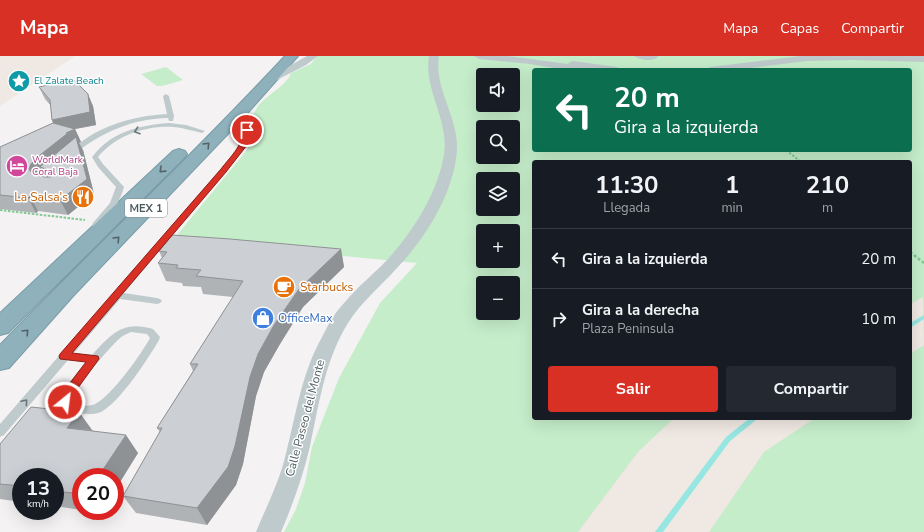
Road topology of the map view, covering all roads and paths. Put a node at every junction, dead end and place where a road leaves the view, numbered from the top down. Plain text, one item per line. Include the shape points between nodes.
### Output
1 (281, 56) edge
2 (292, 56) edge
3 (313, 56) edge
4 (434, 56) edge
5 (479, 56) edge
6 (514, 56) edge
7 (639, 56) edge
8 (653, 57) dead end
9 (924, 59) edge
10 (924, 62) edge
11 (579, 68) edge
12 (580, 68) edge
13 (726, 68) edge
14 (753, 68) edge
15 (271, 79) junction
16 (166, 96) dead end
17 (239, 114) junction
18 (171, 116) junction
19 (171, 125) junction
20 (202, 131) junction
21 (788, 152) edge
22 (67, 158) edge
23 (798, 160) edge
24 (0, 210) edge
25 (98, 223) junction
26 (912, 254) edge
27 (924, 263) edge
28 (54, 274) junction
29 (116, 295) junction
30 (157, 300) dead end
31 (0, 327) edge
32 (64, 356) junction
33 (94, 359) junction
34 (0, 361) edge
35 (0, 432) edge
36 (268, 532) edge

1 - 20 highway, MEX 1
2 - 15 highway, MEX 1
3 - 15 street
4 - 36 street, Calle Paseo del Monte via 435,82 447,118 450,144 450,158 438,193 416,235 340,320 325,347 314,380 294,465 277,515
5 - 11 street
6 - 12 street
7 - 8 street
9 - 13 street via 807,58
10 - 14 street via 832,60
15 - 17 highway, MEX 1
16 - 18 lane
17 - 29 lane via 247,130 247,139 243,145 164,245
34 -> 17 highway, MEX 1
18 - 19 lane
18 - 22 lane via 152,116 119,124 94,136
19 - 20 lane
19 -> 25 lane via 138,130 115,140 95,157 99,165 120,187 114,204
20 -> 28 highway, MEX 1
21 - 23 path
24 - 25 path via 69,217
25 - 28 lane via 70,250
26 - 27 path
28 - 31 highway, MEX 1
29 - 30 lane
29 - 32 lane
32 - 33 lane
35 -> 32 lane
33 - 33 lane via 67,395 65,402 70,409 91,410 109,401 155,337 150,331 126,330 117,335

